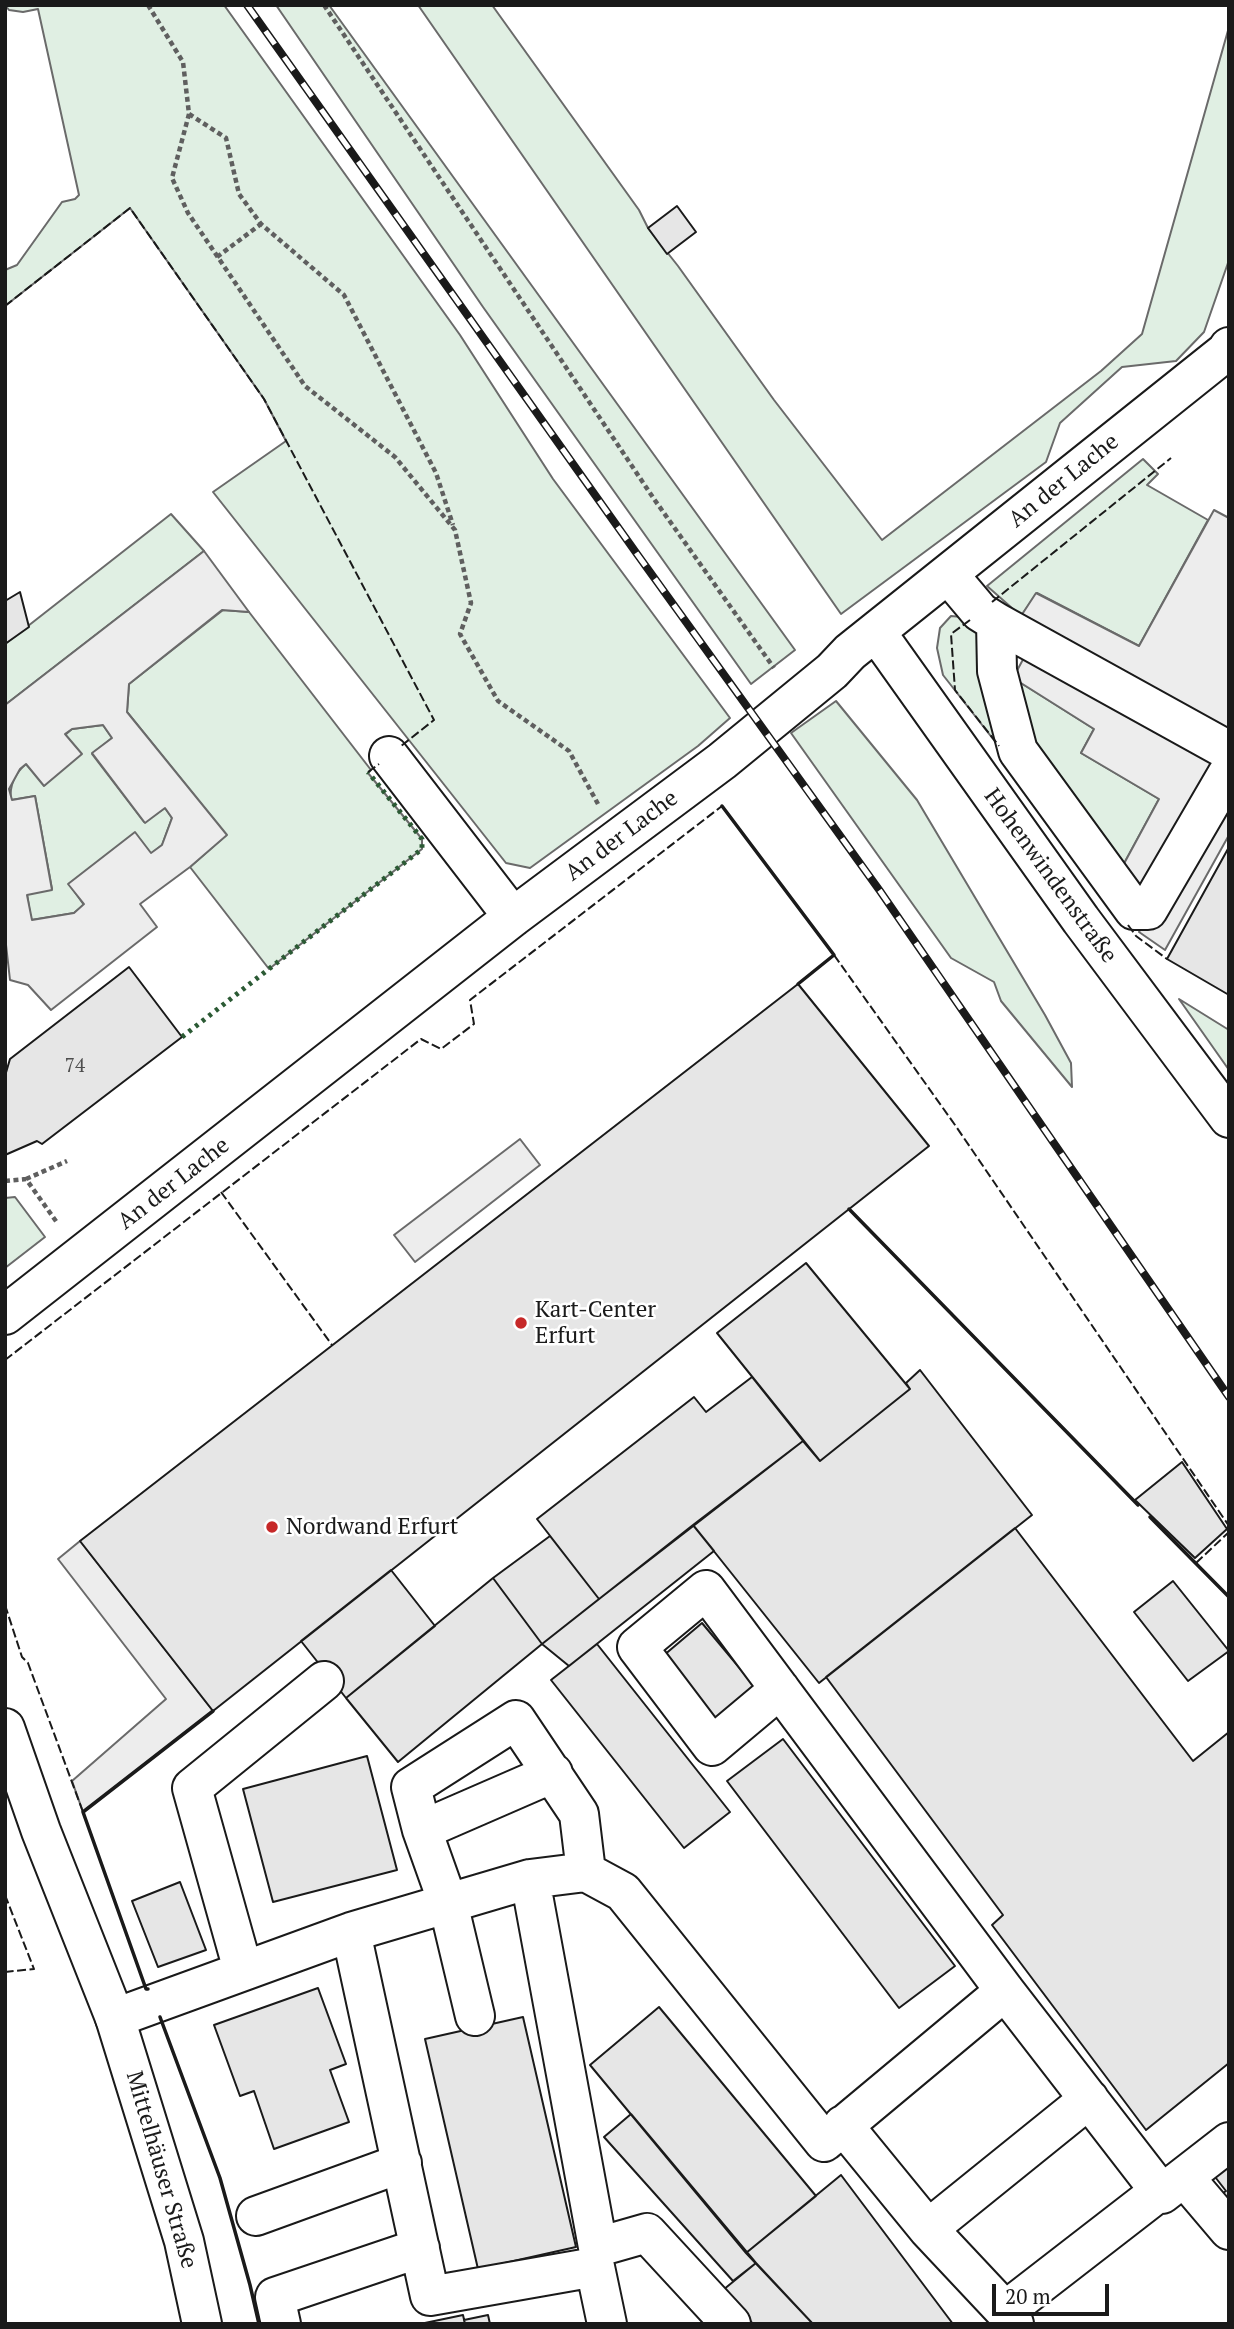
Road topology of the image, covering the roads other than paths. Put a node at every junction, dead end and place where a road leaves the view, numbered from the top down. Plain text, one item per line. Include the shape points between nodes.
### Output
1 (1229, 346) edge
2 (948, 574) junction
3 (996, 622) junction
4 (876, 632) junction
5 (1229, 751) edge
6 (389, 756) dead end
7 (1229, 771) edge
8 (513, 917) junction
9 (1229, 1118) edge
10 (5, 1315) edge
11 (324, 1681) dead end
12 (780, 1689) dead end
13 (5, 1728) edge
14 (553, 1773) junction
15 (422, 1830) junction
16 (586, 1872) junction
17 (530, 1879) junction
18 (448, 1903) junction
19 (351, 1932) junction
20 (243, 1970) junction
21 (1005, 1991) junction
22 (475, 2015) dead end
23 (115, 2018) junction
24 (1089, 2099) junction
25 (843, 2125) junction
26 (1229, 2142) edge
27 (402, 2163) junction
28 (1172, 2184) junction
29 (256, 2216) dead end
30 (928, 2229) junction
31 (1229, 2230) edge
32 (420, 2248) junction
33 (596, 2257) junction
34 (1010, 2317) edge
35 (202, 2324) edge
36 (281, 2324) edge
37 (607, 2324) edge
38 (731, 2324) edge

1 - 2 street, An der Lache
2 - 3 street via 980,612
2 - 4 street, An der Lache
3 - 5 street
3 - 7 street via 997,671 1018,751 1134,911 1148,910
4 - 8 street, An der Lache via 722,761
4 - 9 street, Hohenwindenstraße
6 - 8 street
8 - 10 street, An der Lache
11 - 20 street via 192,1788
12 - 21 street
13 - 23 street, Mittelhäuser Straße
14 - 15 street
14 - 15 street via 516,1720 411,1787
14 - 16 street via 579,1814
15 - 18 street
16 - 17 street
16 - 25 street via 623,1892 824,2142
17 - 18 street
17 - 33 street
18 - 19 street
18 - 22 street
19 - 20 street
19 - 27 street
20 - 23 street
21 - 24 street
21 - 25 street
23 - 35 street, Mittelhäuser Straße via 184,2241
24 - 28 street
24 - 30 street
25 - 30 street
26 - 28 street
27 - 29 street
27 - 32 street
28 - 31 street
28 - 34 street
30 - 34 street
32 - 33 street via 430,2296
32 - 36 street via 275,2297
33 - 37 street
33 - 38 street via 648,2233

